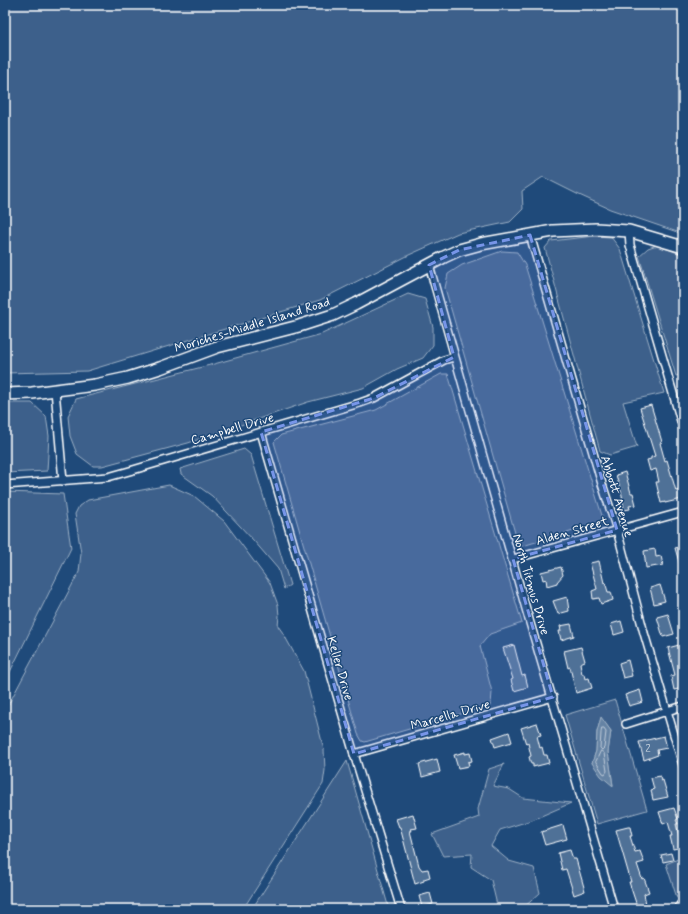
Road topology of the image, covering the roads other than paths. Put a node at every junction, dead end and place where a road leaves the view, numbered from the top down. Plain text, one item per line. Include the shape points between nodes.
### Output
1 (629, 231) junction
2 (530, 235) junction
3 (683, 247) edge
4 (429, 266) junction
5 (454, 357) junction
6 (55, 390) junction
7 (5, 394) edge
8 (683, 428) edge
9 (261, 432) junction
10 (63, 481) junction
11 (5, 485) edge
12 (683, 512) edge
13 (617, 530) junction
14 (513, 559) junction
15 (553, 697) junction
16 (683, 706) edge
17 (667, 711) junction
18 (626, 724) dead end
19 (354, 754) junction
20 (683, 765) edge
21 (400, 909) edge
22 (614, 909) edge

1 - 2 main road, Moriches-Middle Island Road via 571,229
1 - 3 main road, Moriches-Middle Island Road
1 - 8 street via 630,245
2 - 4 main road, Moriches-Middle Island Road via 459,250
2 - 13 street, Abbott Avenue
4 - 5 street, North Titmus Drive
4 - 6 main road, Moriches-Middle Island Road via 333,315 217,347 128,378
5 - 9 street, Campbell Drive via 374,398
5 - 14 street, North Titmus Drive
6 - 7 main road, Moriches-Middle Island Road
6 - 10 street
9 - 10 street, Campbell Drive via 108,477
9 - 19 street, Keller Drive
10 - 11 street, Campbell Drive
12 - 13 street, Alden Street
13 - 14 street, Alden Street
13 - 17 street, Abbott Avenue
14 - 15 street, North Titmus Drive
15 - 19 street, Marcella Drive
15 - 22 street, North Titmus Drive
16 - 17 street
17 - 18 street
17 - 20 street, Abbott Avenue
19 - 21 street, Keller Drive

